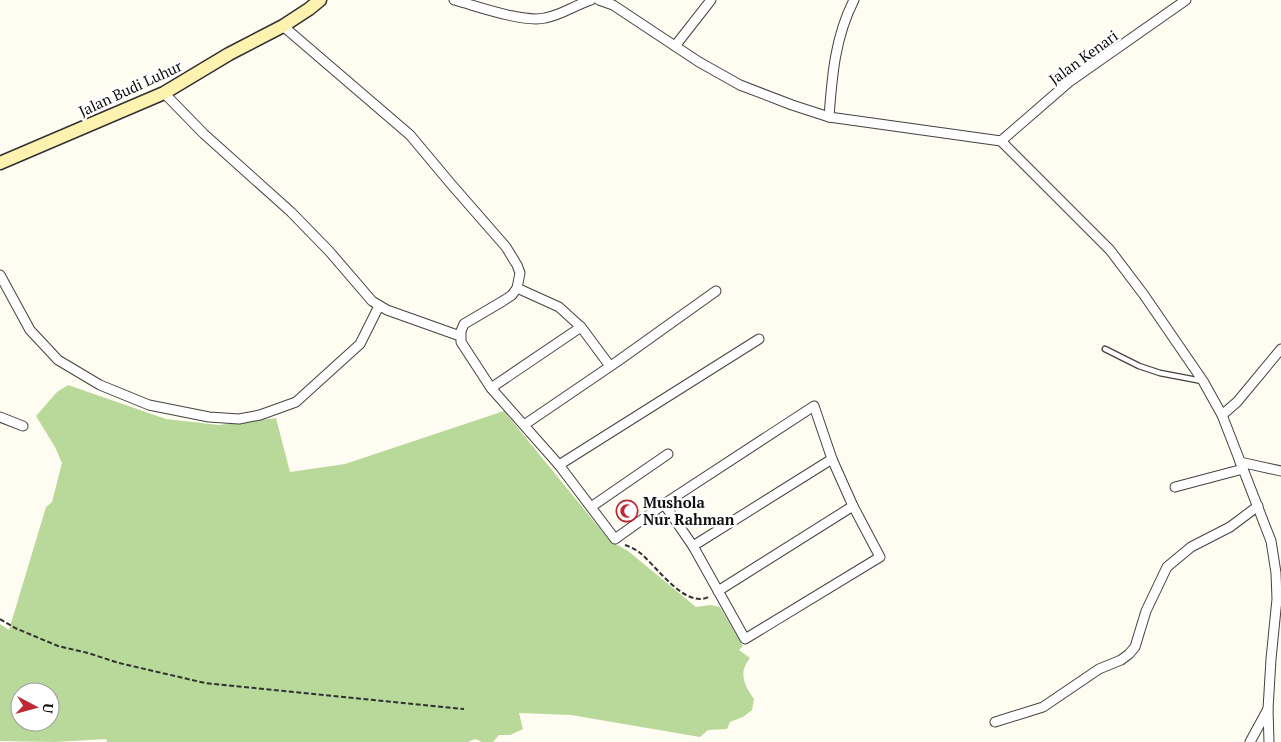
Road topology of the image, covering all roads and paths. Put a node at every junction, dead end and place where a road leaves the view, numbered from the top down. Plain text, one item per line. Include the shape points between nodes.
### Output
1 (320, 0) edge
2 (454, 0) edge
3 (591, 0) edge
4 (599, 0) edge
5 (710, 0) edge
6 (854, 0) edge
7 (1186, 0) edge
8 (283, 26) junction
9 (675, 46) junction
10 (164, 93) junction
11 (829, 116) junction
12 (1001, 141) junction
13 (0, 164) edge
14 (0, 275) edge
15 (518, 288) junction
16 (716, 292) dead end
17 (379, 306) junction
18 (581, 326) junction
19 (460, 336) junction
20 (759, 339) dead end
21 (1105, 349) dead end
22 (1281, 349) edge
23 (610, 366) junction
24 (1203, 382) junction
25 (490, 388) junction
26 (1222, 415) junction
27 (0, 417) edge
28 (524, 425) junction
29 (23, 426) dead end
30 (668, 454) dead end
31 (832, 459) junction
32 (559, 465) junction
33 (1241, 465) junction
34 (1281, 470) edge
35 (1175, 487) dead end
36 (664, 504) junction
37 (853, 506) junction
38 (1258, 506) junction
39 (591, 508) junction
40 (615, 539) junction
41 (693, 546) junction
42 (718, 591) junction
43 (0, 619) edge
44 (464, 709) dead end
45 (1268, 709) junction
46 (995, 722) dead end
47 (1250, 742) edge
48 (1269, 742) edge

1 - 8 main road, Jalan Budi Luhur
2 - 3 street via 528,19 542,19
4 - 9 street via 613,5
5 - 9 street
6 - 11 street via 834,56
7 - 12 street, Jalan Kenari via 1069,82
8 - 10 main road, Jalan Budi Luhur
8 - 15 street via 410,135 506,247 520,273
9 - 11 street via 740,85
10 - 13 main road, Jalan Budi Luhur
10 - 17 street via 204,134 291,212
11 - 12 street
12 - 24 street via 1110,250
14 - 17 street via 30,330 58,360 100,385 149,406 208,417 239,419 296,402 360,344
15 - 18 street via 559,306
15 - 19 street via 464,324
16 - 23 street
17 - 19 street
18 - 23 street
18 - 25 street
19 - 25 street via 464,348
20 - 32 street
21 - 24 lane via 1139,366
22 - 26 street via 1237,402
23 - 28 street
24 - 26 street
25 - 28 street
26 - 33 street
27 - 29 street
28 - 32 street
30 - 39 street
31 - 36 street via 814,406
31 - 37 street
31 - 41 street
32 - 39 street
33 - 34 street
33 - 35 street
33 - 38 street
36 - 40 street
36 - 41 street
37 - 42 street
37 - 42 street via 880,557 745,639
38 - 45 street via 1271,540 1276,573 1277,599
38 - 46 street via 1230,528 1191,547 1167,567 1129,654 1090,674 1043,707
39 - 40 street
40 - 42 path via 639,552 688,597 706,599
41 - 42 street
43 - 44 path via 58,646 205,683
45 - 47 street
45 - 48 street

